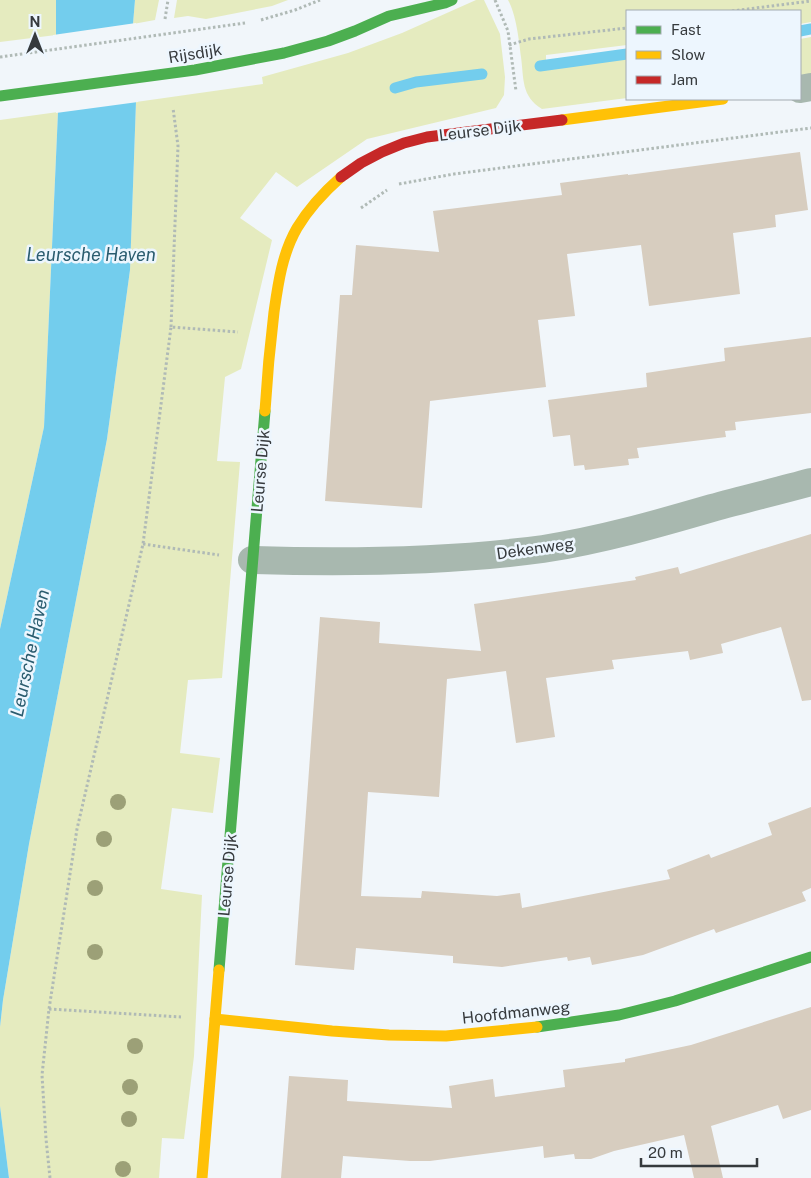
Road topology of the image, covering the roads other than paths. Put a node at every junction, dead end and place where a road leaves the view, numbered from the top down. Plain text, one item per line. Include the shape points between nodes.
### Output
1 (406, 0) edge
2 (452, 0) edge
3 (389, 16) junction
4 (0, 96) edge
5 (715, 100) edge
6 (811, 482) edge
7 (252, 560) junction
8 (811, 957) edge
9 (215, 1019) junction
10 (202, 1178) edge

1 - 3 street, Rijsdijk
2 - 3 street, Rijsdijk
3 - 4 street, Rijsdijk via 328,41 284,53 195,70
5 - 7 street, Leurse Dijk via 412,140 369,158 339,177 314,202 294,235 278,286
6 - 7 street, Dekenweg via 656,525 544,548 429,560
7 - 9 street, Leurse Dijk
8 - 9 street, Hoofdmanweg via 675,1001 562,1024 504,1031 446,1036 389,1035
9 - 10 street, Leurse Dijk

